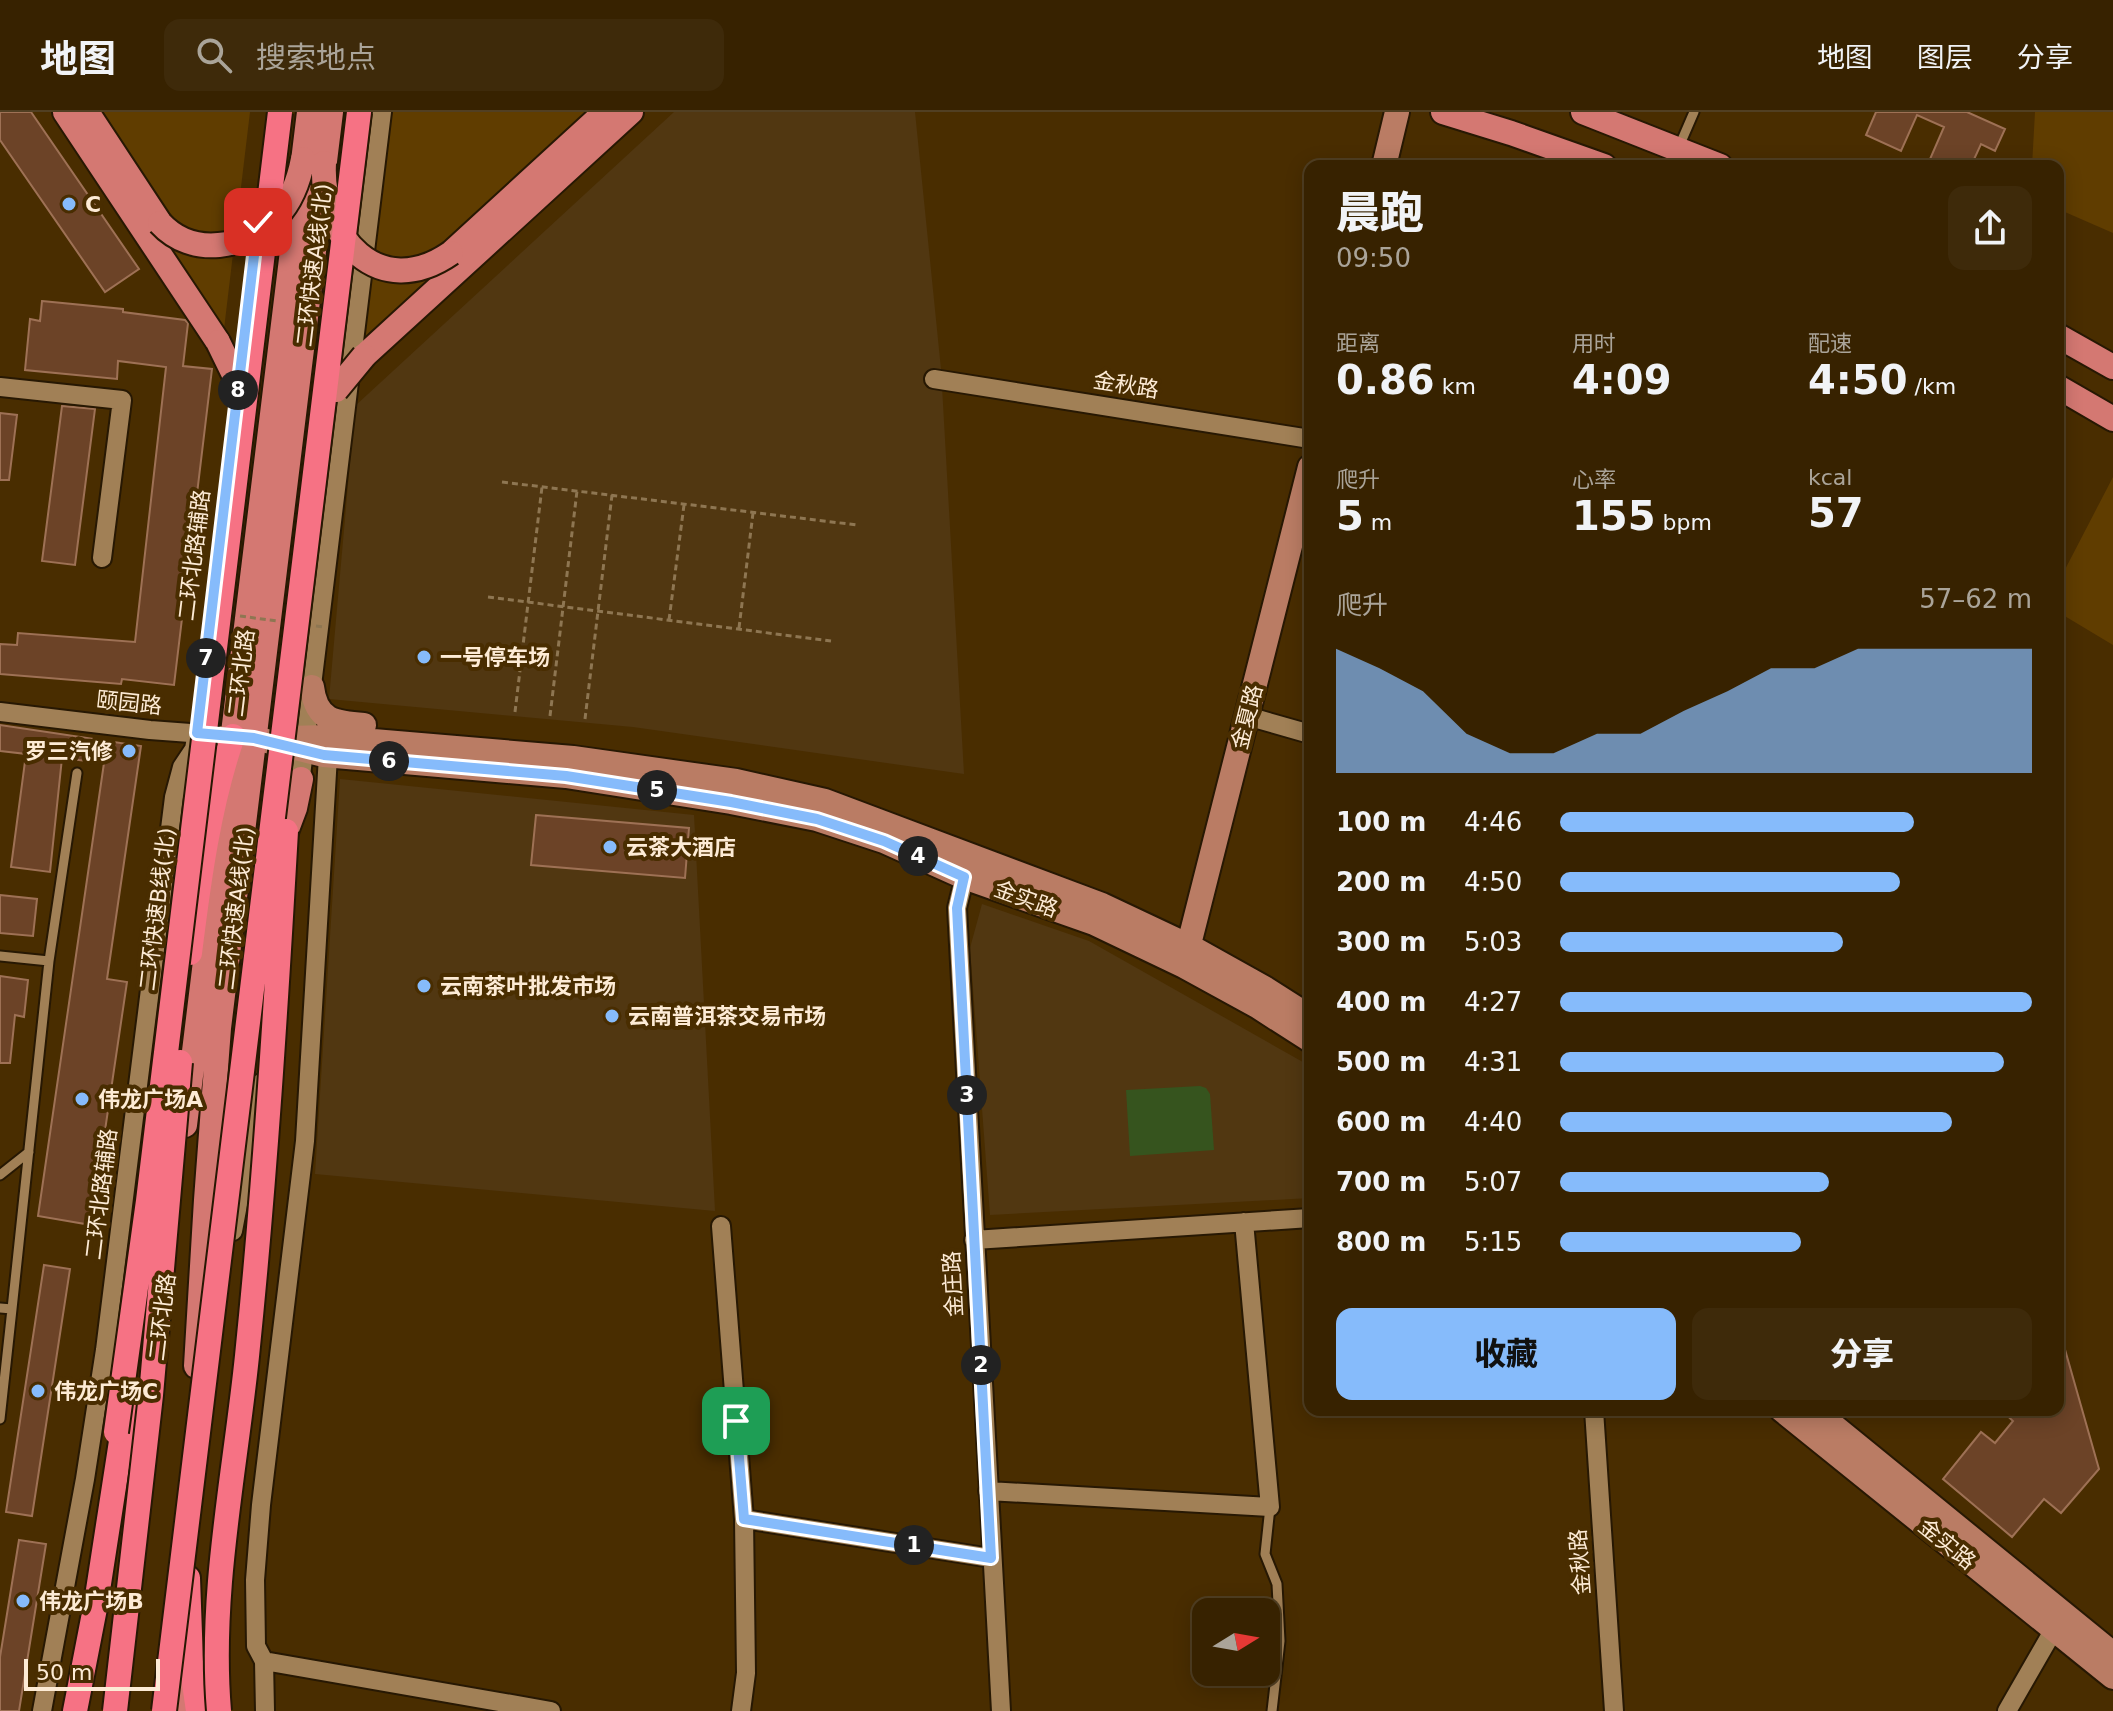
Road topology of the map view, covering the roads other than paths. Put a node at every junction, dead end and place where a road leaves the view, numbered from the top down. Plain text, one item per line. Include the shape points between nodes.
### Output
1 (65, 112) edge
2 (87, 112) edge
3 (272, 112) edge
4 (280, 112) edge
5 (309, 112) edge
6 (331, 112) edge
7 (359, 112) edge
8 (382, 112) edge
9 (605, 112) edge
10 (631, 112) edge
11 (1397, 112) edge
12 (1443, 112) edge
13 (1583, 112) edge
14 (1694, 112) edge
15 (1678, 149) junction
16 (1385, 160) edge
17 (1587, 160) edge
18 (1705, 160) edge
19 (314, 161) junction
20 (2064, 339) edge
21 (2113, 367) edge
22 (934, 379) dead end
23 (0, 387) edge
24 (2064, 390) edge
25 (2113, 419) edge
26 (1304, 438) edge
27 (1304, 491) edge
28 (272, 504) junction
29 (102, 558) dead end
30 (299, 601) junction
31 (312, 687) junction
32 (208, 704) junction
33 (0, 712) edge
34 (1247, 716) junction
35 (1304, 732) edge
36 (243, 737) junction
37 (195, 741) junction
38 (313, 748) junction
39 (507, 752) junction
40 (77, 773) dead end
41 (301, 779) junction
42 (967, 867) junction
43 (198, 898) junction
44 (0, 956) edge
45 (1186, 956) junction
46 (49, 961) junction
47 (205, 977) junction
48 (1304, 1013) edge
49 (1304, 1036) edge
50 (29, 1152) junction
51 (0, 1175) edge
52 (1304, 1218) edge
53 (1244, 1222) junction
54 (721, 1226) dead end
55 (974, 1240) junction
56 (0, 1308) edge
57 (12, 1309) junction
58 (1594, 1416) edge
59 (1789, 1416) edge
60 (1821, 1416) edge
61 (0, 1419) edge
62 (988, 1491) junction
63 (190, 1494) junction
64 (1270, 1507) junction
65 (744, 1519) junction
66 (991, 1558) junction
67 (2053, 1631) junction
68 (2113, 1654) edge
69 (264, 1661) junction
70 (2113, 1677) edge
71 (442, 1692) junction
72 (75, 1706) edge
73 (42, 1711) edge
74 (114, 1711) edge
75 (164, 1711) edge
76 (180, 1711) edge
77 (198, 1711) edge
78 (219, 1711) edge
79 (265, 1711) edge
80 (439, 1711) edge
81 (551, 1711) edge
82 (741, 1711) edge
83 (1001, 1711) edge
84 (1272, 1711) edge
85 (1614, 1711) edge
86 (2007, 1711) edge

1 - 28 main road, bridge via 218,342 249,414
2 - 19 main road, bridge via 160,223 197,245 246,238 268,224
3 - 37 street, 二环北路辅路
4 - 32 highway, 二环快速B线(北), bridge
5 - 19 main road, 二环北路
6 - 19 main road, 二环北路
7 - 30 highway, 二环快速A线(北), bridge
8 - 31 street
9 - 19 main road, bridge via 451,253 414,270 389,269 367,260 348,243 333,220
10 - 28 main road, bridge via 364,356 336,390
11 - 16 street
12 - 17 main road
13 - 15 main road
14 - 15 lane
15 - 18 main road
19 - 28 main road, 二环北路, bridge
20 - 21 main road
22 - 26 street, 金秋路
23 - 29 street via 122,400
24 - 25 main road
27 - 34 street, 金夏路
28 - 36 main road, 二环北路
30 - 75 highway, 二环快速A线(北), bridge
30 - 78 highway, bridge via 261,1199 218,1628
31 - 38 street
31 - 39 street via 319,709 339,723 461,735
32 - 72 highway, 二环快速B线(北), bridge via 133,1314
32 - 74 highway, bridge via 158,1320
33 - 37 street, 颐园路
34 - 35 street
34 - 45 street, 金夏路
36 - 37 street, 颐园路
36 - 38 street, 金实路
36 - 43 highway via 216,801
36 - 47 main road, 二环北路
37 - 43 main road via 185,830
37 - 73 street, 二环北路辅路 via 174,797 105,1350
38 - 39 street, 金实路 via 326,737
38 - 41 street
38 - 42 street, 金实路 via 566,776 731,802 817,819
38 - 69 street via 305,1141 255,1580 256,1646
39 - 42 street, 金实路 via 736,781 825,801
40 - 46 lane
41 - 47 main road via 291,822 235,939
41 - 63 street via 269,1031 211,1343
42 - 45 street, 金实路 via 1094,923
42 - 55 street, 金庄路 via 957,908
43 - 47 highway
44 - 46 lane
45 - 48 street, 金实路 via 1266,989
45 - 49 street, 金实路
46 - 50 lane
47 - 63 main road, 二环北路 via 209,1155
47 - 72 highway
47 - 74 main road, 二环北路
50 - 51 lane
50 - 57 lane
52 - 53 street
53 - 55 street
53 - 64 street
54 - 65 street
55 - 62 street, 金庄路
56 - 57 lane
57 - 61 lane
58 - 85 street, 金秋路
59 - 67 street, 金实路
60 - 68 street, 金实路
62 - 64 street
62 - 66 street, 金庄路
63 - 76 main road, 二环北路
63 - 77 highway via 188,1611
64 - 84 lane via 1265,1554 1277,1584 1280,1641
65 - 66 street
65 - 82 street via 746,1673
66 - 83 street, 金庄路
67 - 70 street, 金实路
67 - 86 street
69 - 71 street
69 - 79 street
71 - 80 street
71 - 81 street

